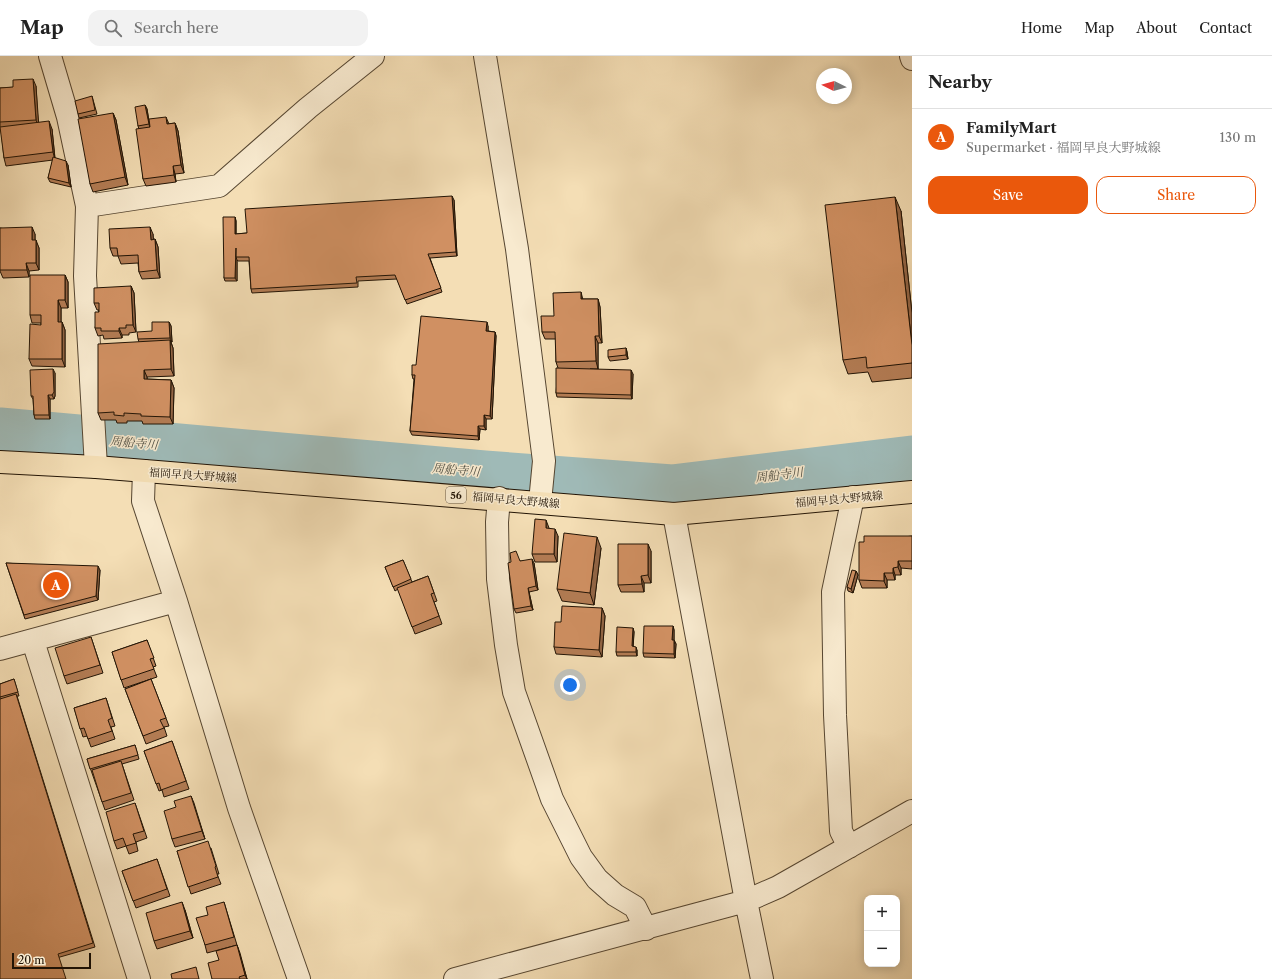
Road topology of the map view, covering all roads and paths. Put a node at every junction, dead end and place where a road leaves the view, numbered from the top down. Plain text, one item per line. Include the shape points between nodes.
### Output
1 (50, 56) edge
2 (373, 56) edge
3 (485, 56) edge
4 (87, 206) junction
5 (0, 462) edge
6 (96, 466) junction
7 (144, 471) junction
8 (912, 492) edge
9 (853, 497) junction
10 (499, 498) junction
11 (540, 502) junction
12 (674, 514) junction
13 (176, 601) junction
14 (33, 641) junction
15 (0, 649) edge
16 (912, 811) edge
17 (849, 847) junction
18 (746, 901) junction
19 (646, 928) junction
20 (140, 979) edge
21 (299, 979) edge
22 (455, 979) edge
23 (762, 979) edge

1 - 4 street via 68,117
2 - 4 street via 308,108 219,186
3 - 11 street via 517,249 544,461
4 - 6 street via 85,276
5 - 6 main road, 福岡早良大野城線 / 56
6 - 7 main road, 福岡早良大野城線 / 56
7 - 10 main road, 福岡早良大野城線 / 56
7 - 13 street via 143,501
8 - 9 main road, 福岡早良大野城線 / 56
9 - 12 main road, 福岡早良大野城線 / 56
9 - 17 street via 833,592 834,715 841,831
10 - 11 main road, 福岡早良大野城線 / 56
10 - 19 street via 498,579 514,692 552,799 581,857 597,879 614,895 635,907
11 - 12 main road, 福岡早良大野城線 / 56
12 - 18 street
13 - 14 street
13 - 21 street via 239,808
14 - 15 street
14 - 20 street
16 - 17 street
17 - 18 street via 778,887
18 - 19 street
18 - 23 street
19 - 22 street

